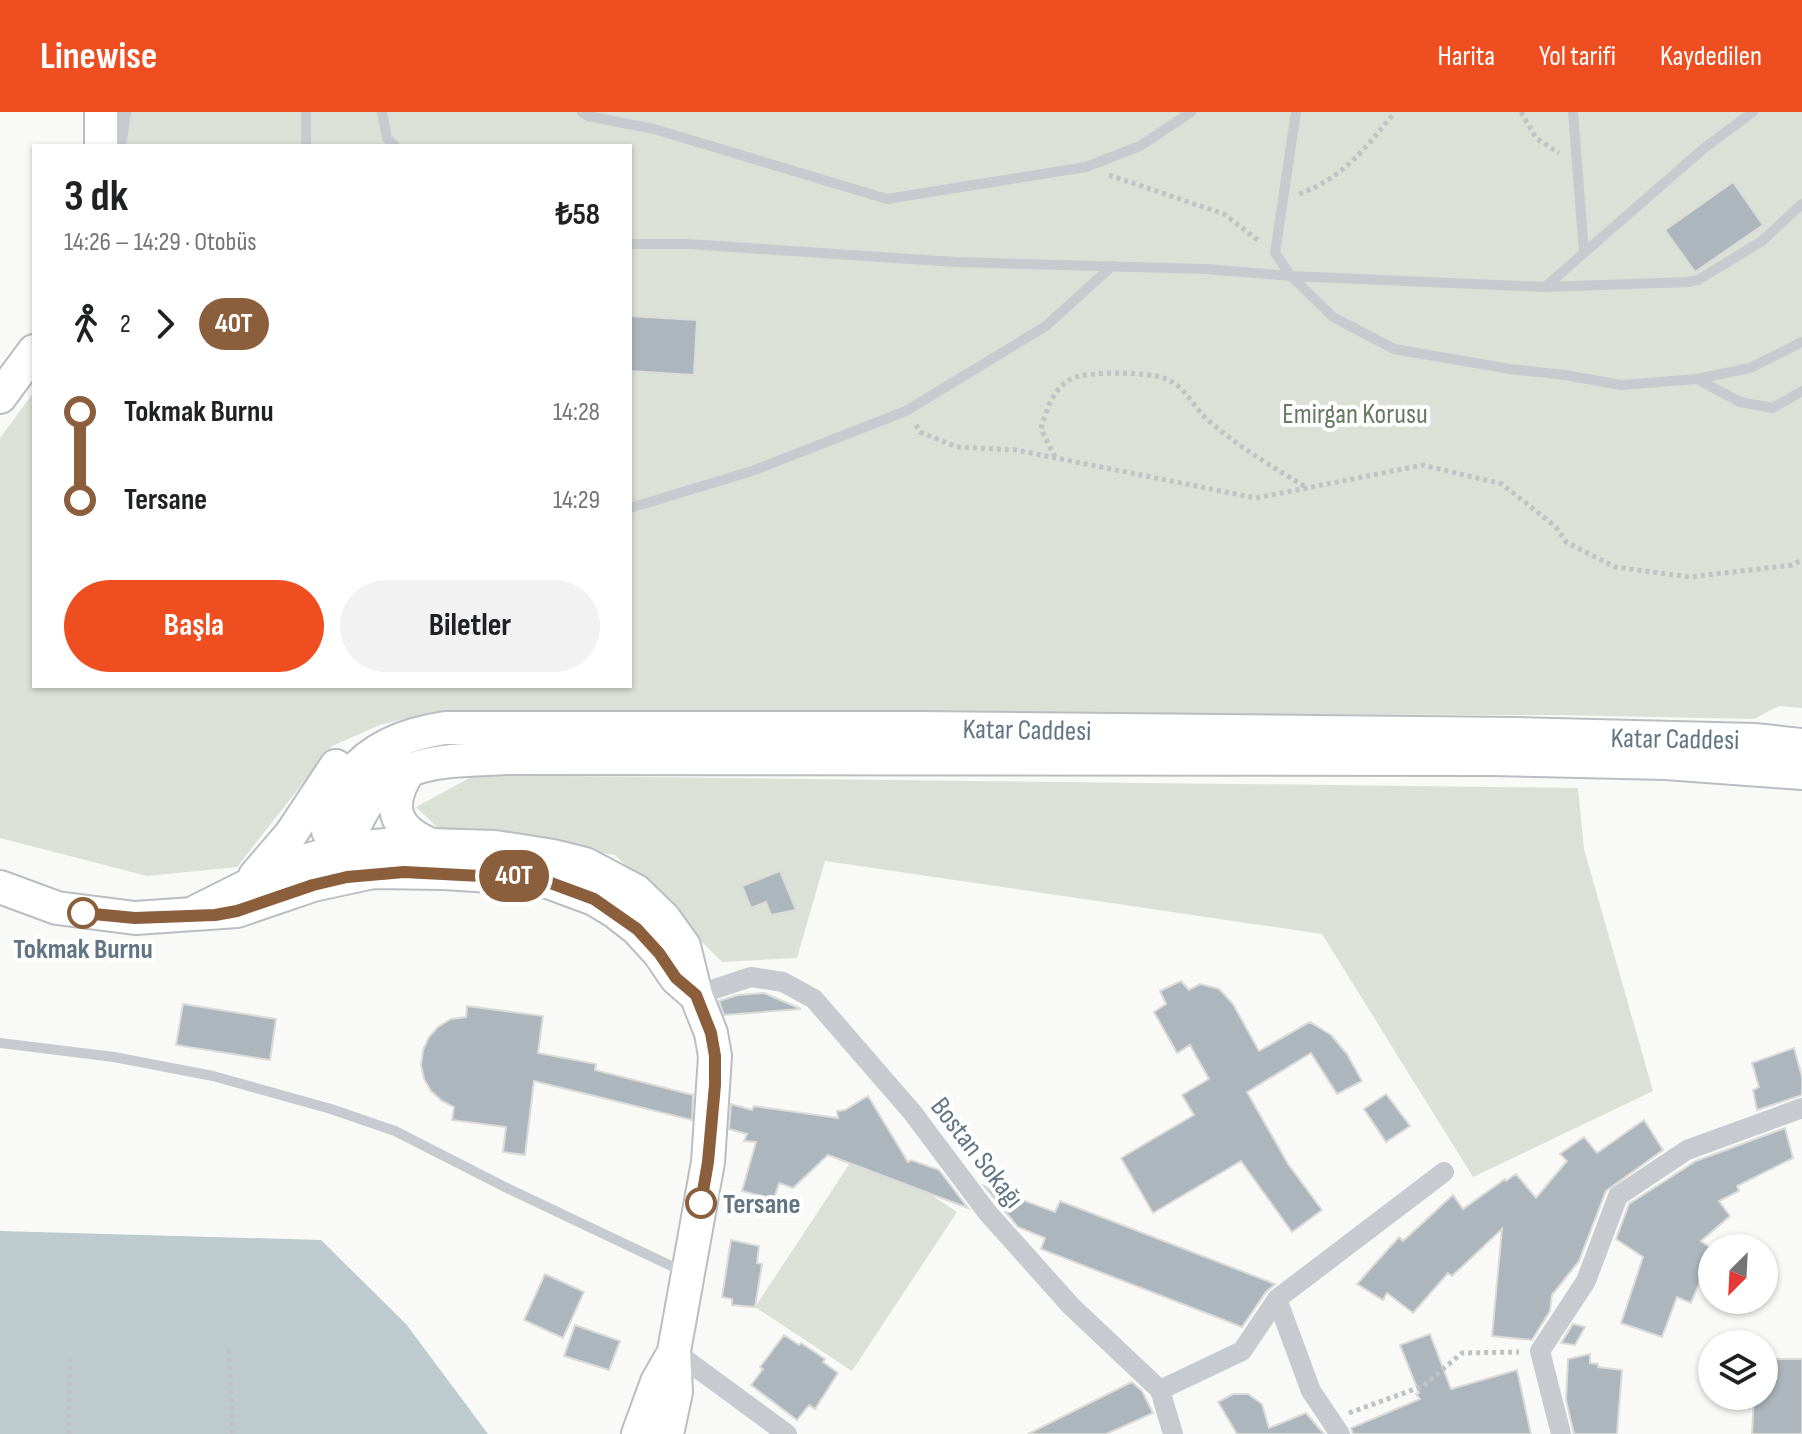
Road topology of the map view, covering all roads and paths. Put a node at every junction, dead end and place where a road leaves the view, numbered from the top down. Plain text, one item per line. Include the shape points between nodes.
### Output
1 (101, 112) edge
2 (121, 112) edge
3 (306, 112) edge
4 (382, 112) edge
5 (582, 112) edge
6 (1191, 112) edge
7 (1296, 112) edge
8 (1395, 112) edge
9 (1521, 112) edge
10 (1573, 112) edge
11 (1753, 112) edge
12 (101, 144) edge
13 (116, 144) edge
14 (306, 144) edge
15 (393, 144) edge
16 (1577, 164) junction
17 (1086, 167) junction
18 (1283, 200) junction
19 (1802, 204) edge
20 (632, 244) edge
21 (1275, 253) junction
22 (1584, 253) junction
23 (1112, 266) junction
24 (1291, 276) junction
25 (1545, 287) junction
26 (1802, 342) edge
27 (32, 354) edge
28 (1697, 379) junction
29 (1802, 391) edge
30 (0, 397) edge
31 (906, 411) junction
32 (1055, 457) junction
33 (1305, 487) junction
34 (632, 507) edge
35 (1802, 560) edge
36 (410, 735) junction
37 (1802, 745) edge
38 (410, 769) junction
39 (1802, 773) edge
40 (432, 845) junction
41 (344, 864) junction
42 (245, 886) junction
43 (0, 887) edge
44 (191, 914) junction
45 (696, 995) junction
46 (0, 1043) edge
47 (1802, 1108) edge
48 (1444, 1172) dead end
49 (689, 1275) junction
50 (1277, 1299) junction
51 (229, 1350) dead end
52 (674, 1351) junction
53 (1540, 1351) junction
54 (70, 1359) dead end
55 (1160, 1390) junction
56 (1335, 1427) edge
57 (69, 1434) edge
58 (233, 1434) edge
59 (638, 1434) edge
60 (667, 1434) edge
61 (787, 1434) edge
62 (1173, 1434) edge
63 (1561, 1434) edge

1 - 12 main road
2 - 13 street
3 - 14 lane
4 - 15 lane
5 - 17 lane via 887,199
6 - 17 lane via 1140,146
7 - 18 lane
8 - 18 path via 1349,166
9 - 16 path via 1536,138
10 - 16 lane
11 - 22 lane
16 - 22 lane
17 - 21 path via 1224,214
18 - 21 lane
19 - 25 lane via 1762,241 1698,280
20 - 23 lane
21 - 24 lane
22 - 25 lane
23 - 24 lane
23 - 31 lane via 1046,326
24 - 25 lane
24 - 28 lane via 1333,317 1394,349 1621,385
26 - 28 lane via 1750,368
27 - 30 main road
28 - 29 lane via 1740,402 1773,408
31 - 32 path via 920,432 957,447
31 - 34 lane via 752,471
32 - 33 path via 1256,498
32 - 33 path via 1041,429 1049,401 1072,378 1123,372 1164,378 1187,392 1205,418
33 - 35 path via 1423,465 1502,484 1556,527 1566,542 1615,567 1690,577
36 - 37 main road, Katar Caddesi via 474,727 935,728 1516,734
36 - 41 main road, Katar Caddesi via 366,759 339,793 328,831
36 - 42 main road via 348,752 291,834
38 - 39 main road, Katar Caddesi via 505,758 871,757 1493,759
38 - 40 main road via 397,792 396,813 411,834
38 - 41 main road, Katar Caddesi via 383,783 359,815
40 - 41 main road via 364,846
40 - 45 main road via 553,856 614,878 664,918 684,946
41 - 42 main road via 289,865
41 - 44 main road via 313,885 237,911
41 - 45 main road via 540,879 565,887 594,899 637,929
42 - 44 main road
43 - 44 main road via 83,913 135,918
45 - 49 main road via 711,1033 715,1085
45 - 55 street, Bostan Sokağı via 751,977 783,982 814,999 912,1112 987,1212 1071,1306
46 - 49 lane via 213,1076 369,1122
47 - 53 street via 1687,1150 1618,1196 1586,1281
48 - 50 street
49 - 52 main road
50 - 55 street via 1242,1351
50 - 56 street via 1311,1391
51 - 58 path
52 - 59 main road
52 - 60 main road via 676,1392
52 - 61 street
53 - 56 path via 1462,1353 1423,1386
53 - 63 street
54 - 57 path
55 - 62 street

